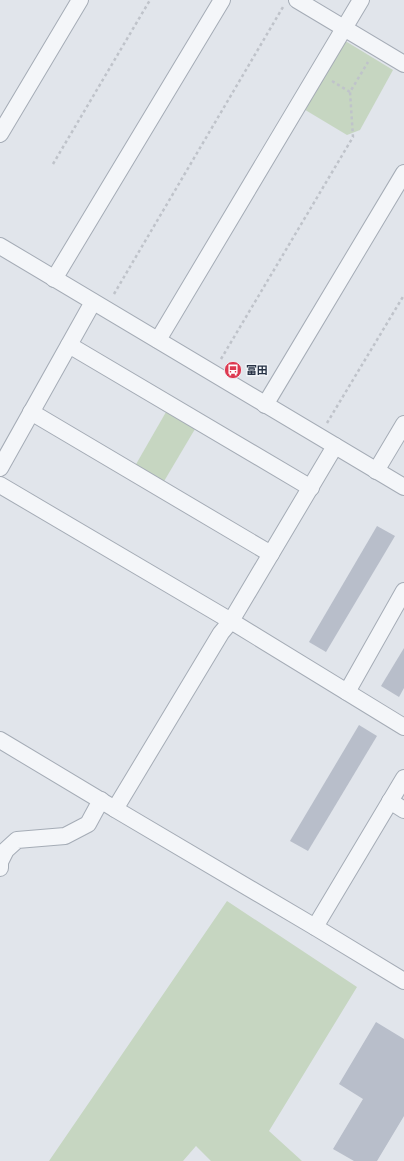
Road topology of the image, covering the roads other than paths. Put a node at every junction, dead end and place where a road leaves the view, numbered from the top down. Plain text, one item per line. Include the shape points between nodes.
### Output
1 (80, 0) edge
2 (222, 0) edge
3 (297, 0) edge
4 (361, 0) edge
5 (344, 28) junction
6 (404, 64) edge
7 (0, 134) edge
8 (404, 173) edge
9 (0, 246) edge
10 (54, 279) junction
11 (99, 306) junction
12 (158, 340) junction
13 (69, 345) junction
14 (265, 404) junction
15 (31, 412) junction
16 (404, 424) edge
17 (335, 446) junction
18 (0, 468) edge
19 (376, 471) junction
20 (0, 485) edge
21 (404, 487) edge
22 (311, 488) junction
23 (271, 554) junction
24 (404, 591) edge
25 (231, 621) junction
26 (347, 692) junction
27 (404, 727) edge
28 (0, 740) edge
29 (404, 778) edge
30 (101, 800) junction
31 (390, 801) junction
32 (115, 809) junction
33 (404, 810) edge
34 (1, 860) edge
35 (315, 927) junction
36 (404, 981) edge

1 - 7 street
2 - 10 street
3 - 5 street
4 - 5 street
5 - 6 street
5 - 12 street
8 - 14 street
9 - 10 street
10 - 11 street
11 - 12 street
11 - 13 street
12 - 14 street
13 - 15 street
13 - 22 street
14 - 17 street
15 - 18 street
15 - 23 street
16 - 19 street
17 - 19 street
17 - 22 street
19 - 21 street
20 - 25 street
22 - 23 street
23 - 25 street
24 - 26 street
25 - 26 street
25 - 32 street via 221,633
26 - 27 street
28 - 30 street
29 - 31 street
30 - 32 street
30 - 34 street via 88,824 65,836 17,840 6,850
31 - 33 street
31 - 35 street
32 - 35 street
35 - 36 street

